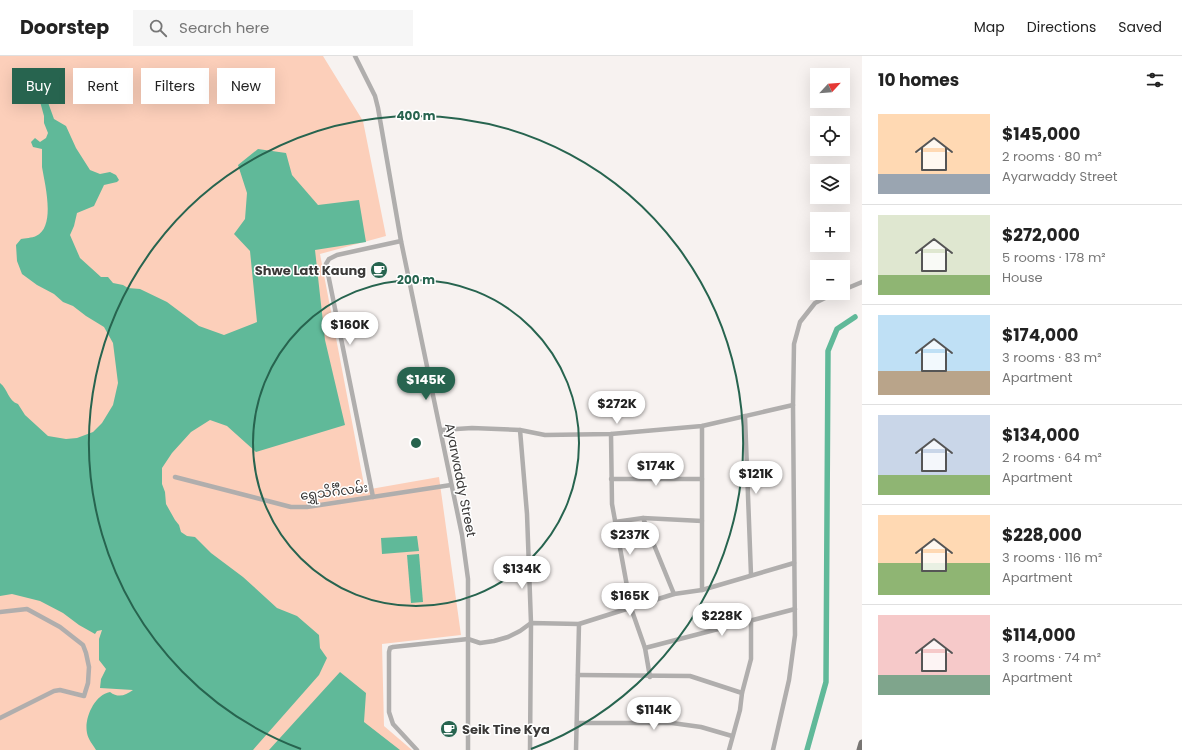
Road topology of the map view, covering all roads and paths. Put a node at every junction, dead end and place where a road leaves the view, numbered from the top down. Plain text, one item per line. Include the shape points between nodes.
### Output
1 (356, 57) edge
2 (401, 241) junction
3 (862, 282) edge
4 (850, 287) edge
5 (821, 300) edge
6 (793, 405) junction
7 (745, 416) junction
8 (702, 426) junction
9 (441, 430) junction
10 (520, 430) junction
11 (611, 434) junction
12 (175, 477) dead end
13 (611, 479) junction
14 (702, 479) junction
15 (451, 484) junction
16 (372, 497) junction
17 (643, 518) junction
18 (702, 521) junction
19 (615, 522) junction
20 (794, 563) junction
21 (751, 575) junction
22 (702, 590) junction
23 (674, 594) junction
24 (631, 608) junction
25 (795, 609) junction
26 (0, 612) edge
27 (752, 621) junction
28 (531, 623) junction
29 (579, 624) junction
30 (468, 639) junction
31 (645, 648) junction
32 (578, 675) junction
33 (650, 677) junction
34 (742, 693) junction
35 (0, 718) edge
36 (577, 723) junction
37 (732, 736) junction
38 (862, 743) edge
39 (417, 750) edge
40 (468, 750) edge
41 (530, 750) edge
42 (576, 750) edge
43 (729, 750) edge
44 (773, 750) edge
45 (860, 750) edge

1 - 2 street, Ayarwaddy Street via 378,108
2 - 9 street, Ayarwaddy Street
2 - 16 street via 337,255 326,264
3 - 4 street
5 - 6 street via 815,303 800,322 794,344
6 - 7 street
6 - 20 street
7 - 8 street
7 - 21 street
8 - 11 street
8 - 14 street
9 - 10 street
9 - 15 street, Ayarwaddy Street
10 - 11 street via 545,435
10 - 28 street via 527,514
11 - 13 street
12 - 16 street, ရွှေသိင်္ဂီလမ်း via 291,507
13 - 14 street
13 - 19 street
14 - 18 street
15 - 16 street, ရွှေသိင်္ဂီလမ်း
15 - 30 street, Ayarwaddy Street via 468,579
17 - 18 street
17 - 19 street
17 - 23 street
18 - 22 street
19 - 24 street
20 - 21 street
20 - 25 street
21 - 22 street
22 - 23 street
23 - 24 street
24 - 29 street
24 - 31 street
25 - 27 street
25 - 44 street via 795,635 789,680
26 - 35 street via 27,609 60,627 83,645 89,667 84,696 54,691
27 - 31 street
27 - 34 street via 751,659
28 - 29 street
28 - 30 street via 520,631 494,641 480,643
28 - 41 street
29 - 32 street
30 - 39 street via 390,648 391,720
30 - 40 street, Ayarwaddy Street
31 - 33 street
32 - 33 street
32 - 36 street
33 - 34 street via 690,676
34 - 37 street
36 - 37 street via 672,723 701,727
36 - 42 street
37 - 43 street
38 - 45 main road

